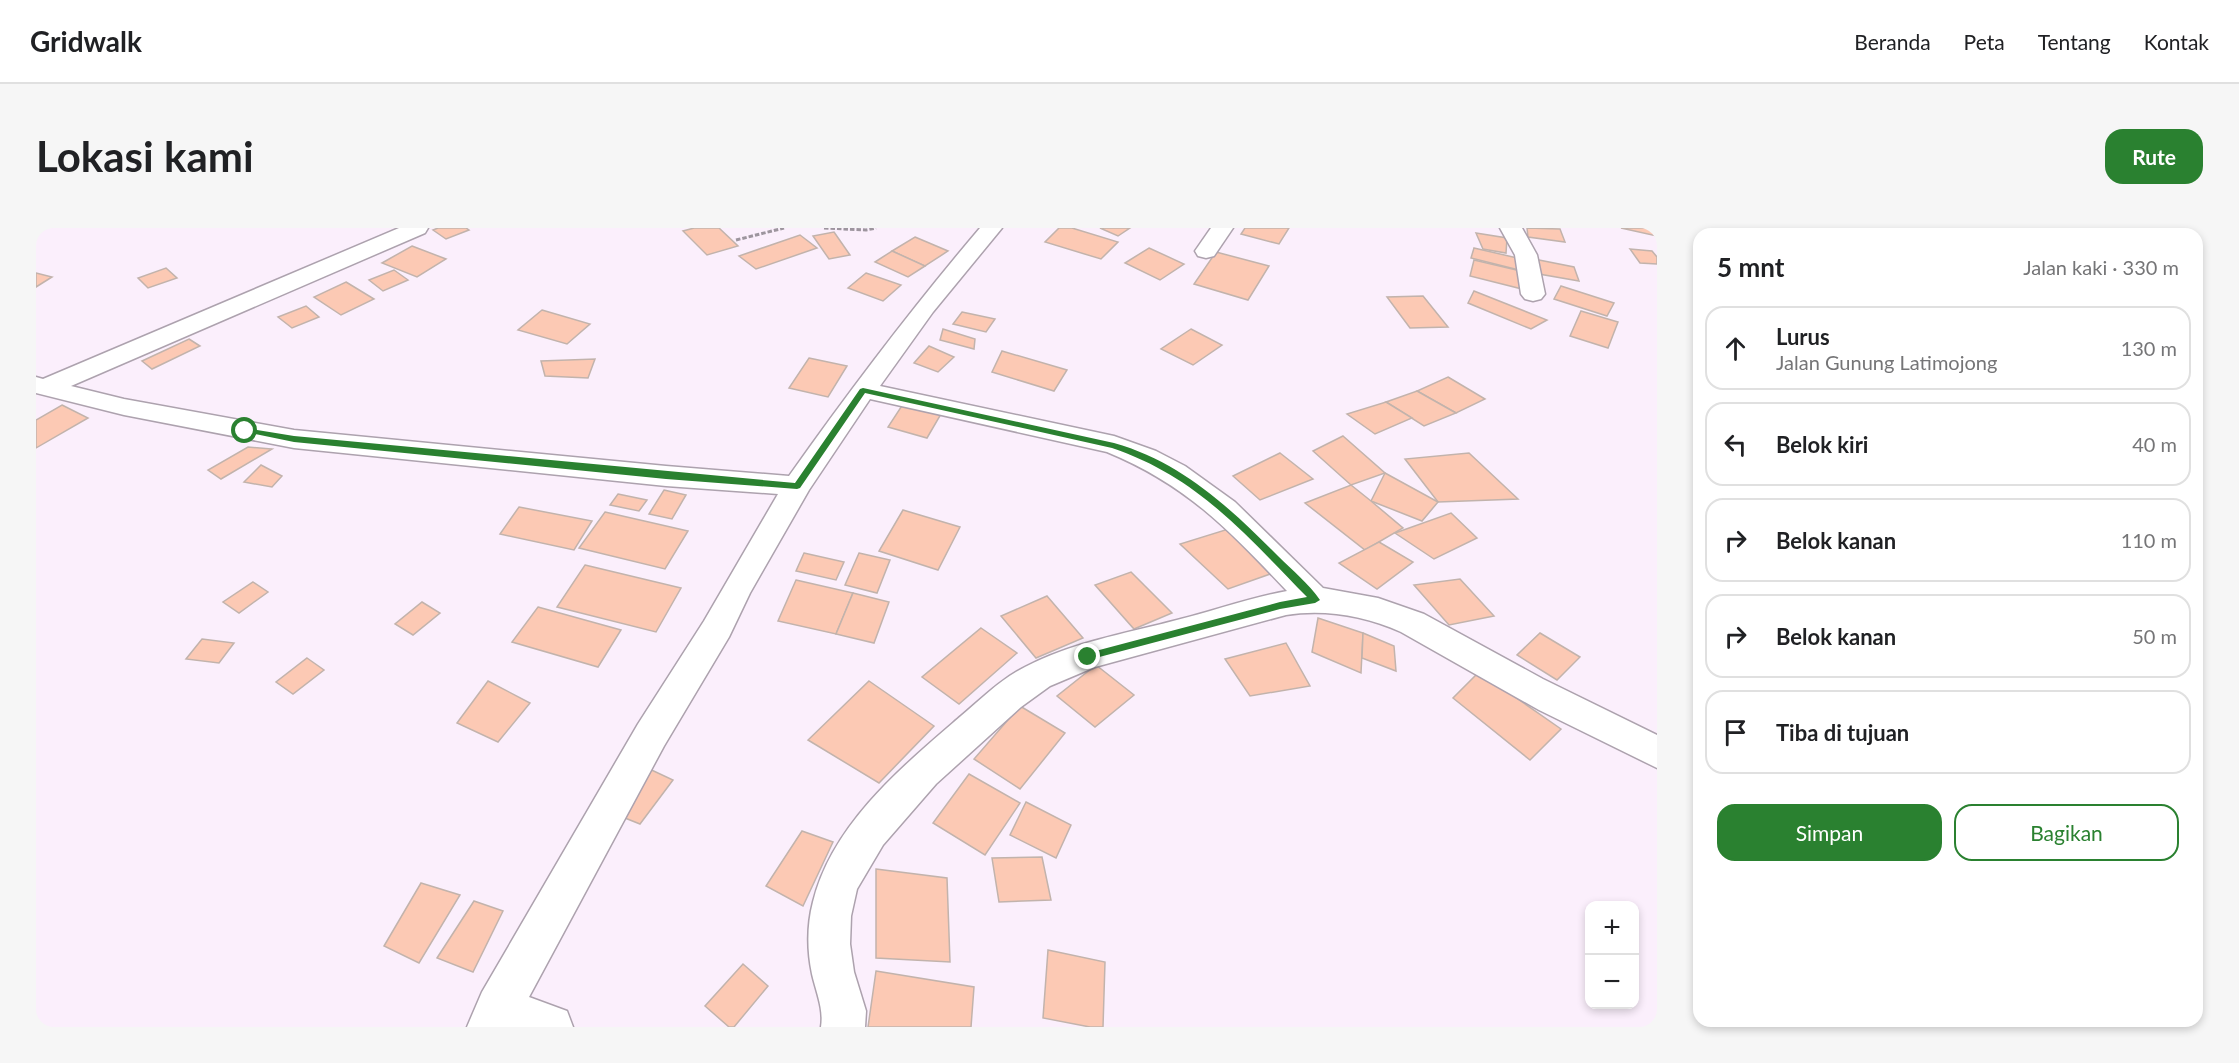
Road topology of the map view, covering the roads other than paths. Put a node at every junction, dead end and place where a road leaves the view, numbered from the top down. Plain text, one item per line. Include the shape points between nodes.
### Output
1 (417, 228) edge
2 (991, 228) edge
3 (1222, 228) edge
4 (1511, 228) edge
5 (1206, 251) dead end
6 (1533, 294) dead end
7 (41, 386) edge
8 (863, 390) junction
9 (797, 486) junction
10 (1315, 600) junction
11 (1657, 752) edge
12 (493, 1017) edge
13 (551, 1027) edge
14 (843, 1027) edge

1 - 7 street
2 - 8 street
3 - 5 street
4 - 6 street via 1526,255
7 - 9 street via 124,407 294,439
8 - 9 street
8 - 10 street via 1141,454 1193,483 1230,513
9 - 12 street
10 - 11 street via 1389,614 1408,622 1551,701
10 - 14 street via 1280,605 1118,647 1062,666 1018,689 945,752 896,801 841,877 830,912 829,952 846,1016
12 - 13 street

